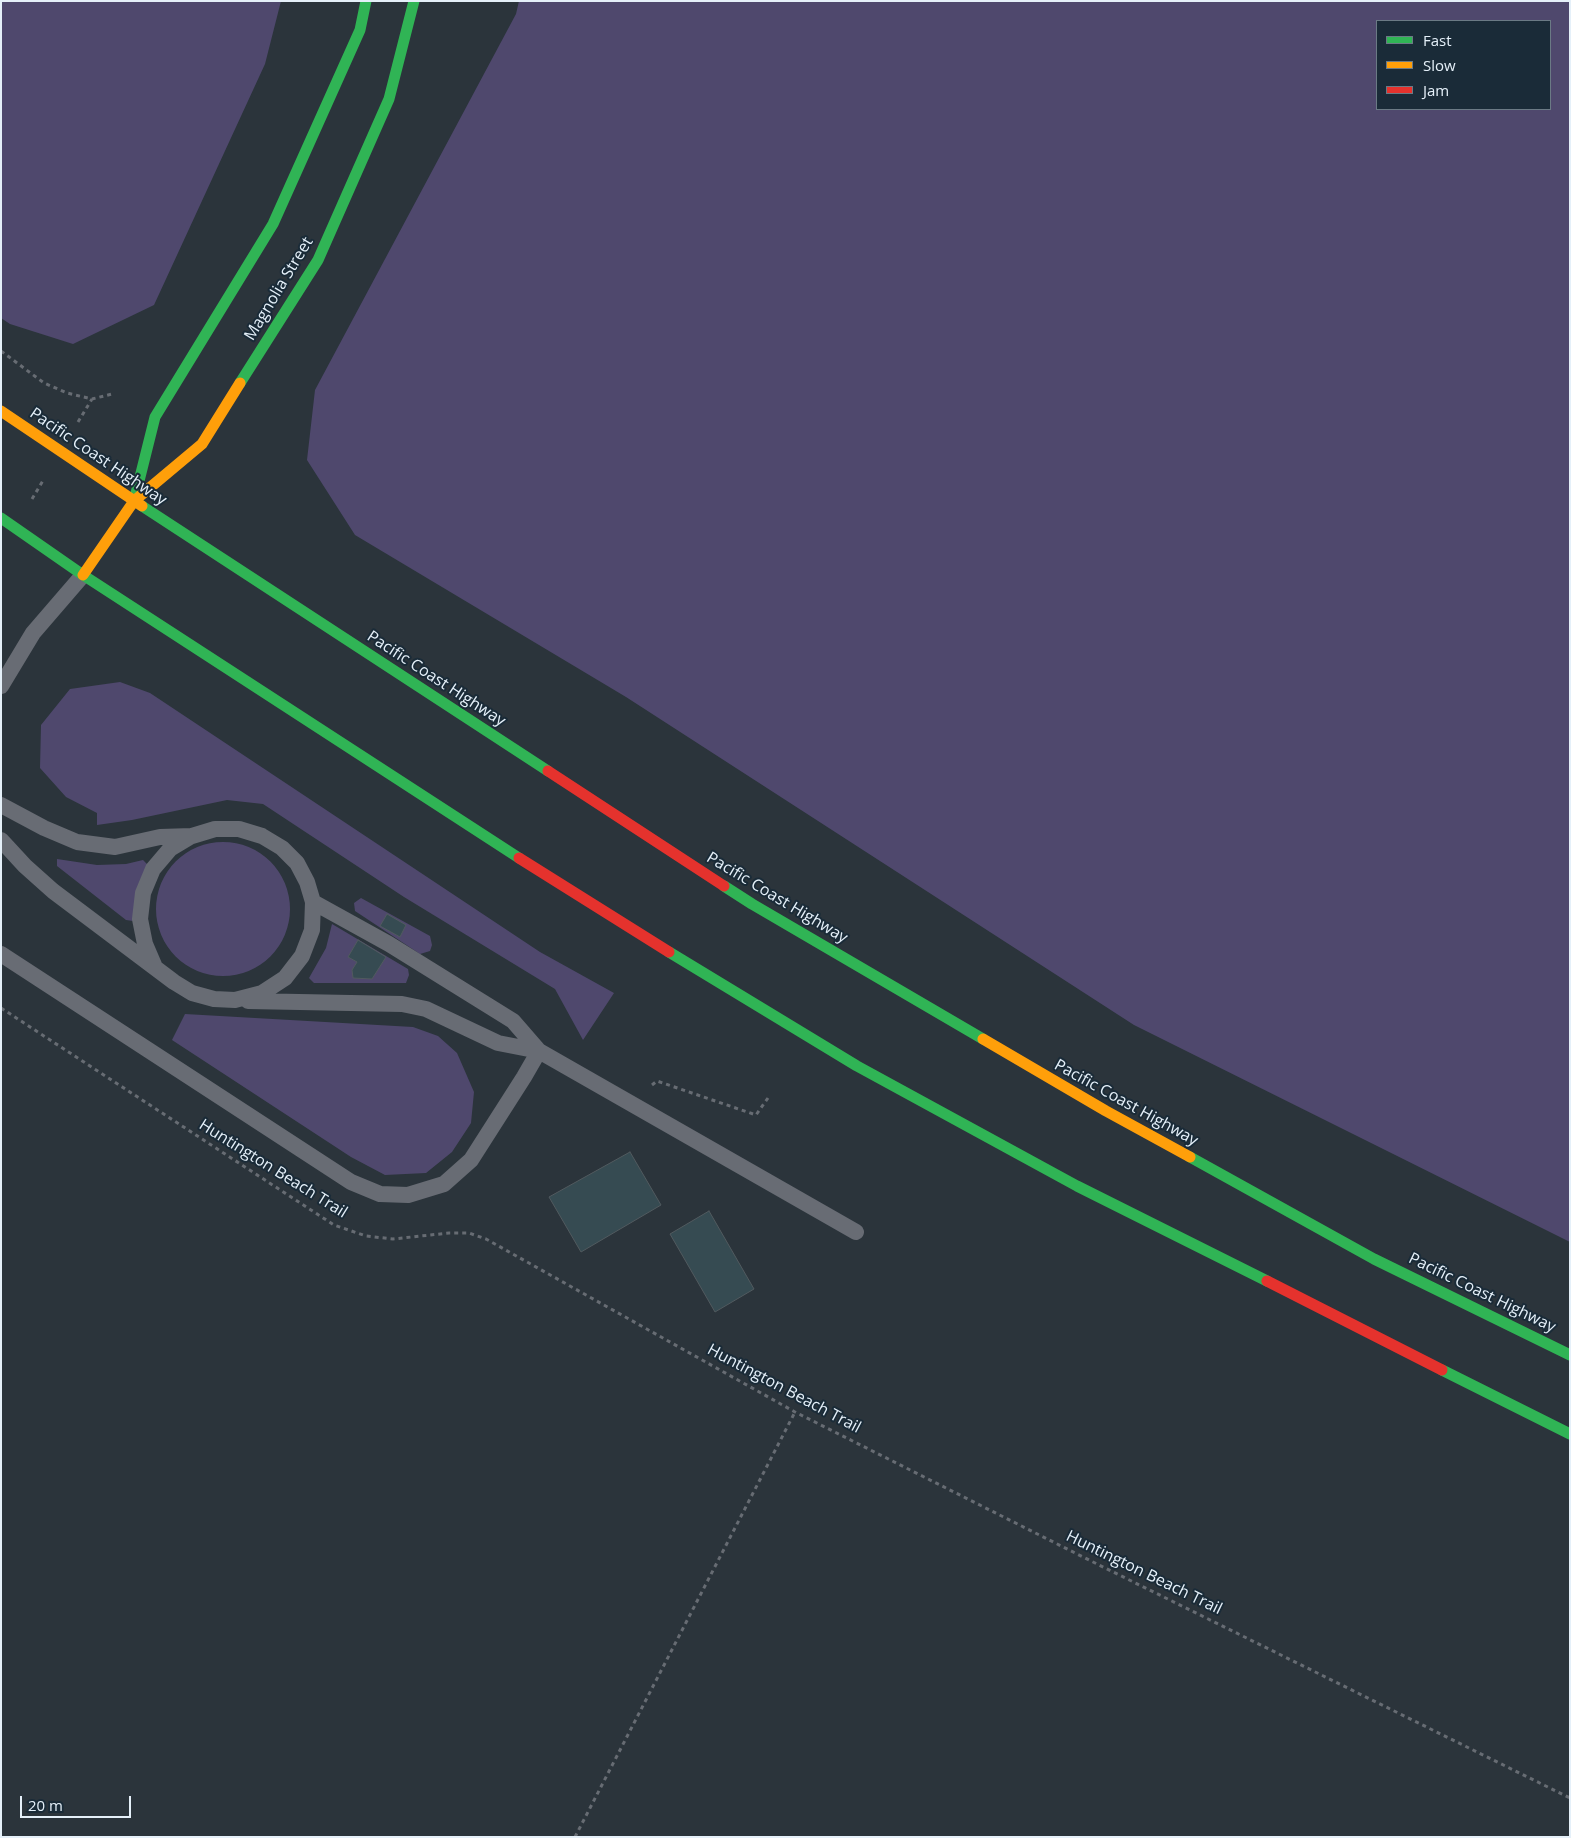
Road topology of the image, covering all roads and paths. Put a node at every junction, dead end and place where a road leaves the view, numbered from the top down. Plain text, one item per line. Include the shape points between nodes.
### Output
1 (366, 1) edge
2 (414, 1) edge
3 (1, 350) edge
4 (112, 394) dead end
5 (1, 411) edge
6 (134, 501) junction
7 (1, 518) edge
8 (83, 575) junction
9 (1, 686) edge
10 (1, 804) edge
11 (192, 836) junction
12 (1, 840) edge
13 (313, 902) junction
14 (1, 954) edge
15 (155, 967) junction
16 (235, 1000) junction
17 (1, 1008) edge
18 (539, 1051) junction
19 (648, 1087) dead end
20 (768, 1098) dead end
21 (856, 1232) dead end
22 (1570, 1355) edge
23 (795, 1412) junction
24 (1570, 1434) edge
25 (1570, 1798) edge
26 (575, 1837) edge

1 - 6 main road, Magnolia Street via 360,30 273,224 155,416
2 - 6 main road, Magnolia Street via 389,99 318,260 202,444
3 - 4 path via 44,382 67,393 92,399
5 - 6 main road, Pacific Coast Highway
6 - 8 main road, Magnolia Street
6 - 22 main road, Pacific Coast Highway via 752,904 1106,1111 1374,1258
7 - 8 main road
8 - 9 lane via 33,633
8 - 24 main road via 583,899 857,1066 1077,1186
10 - 11 lane via 76,842 115,847 160,837
11 - 13 lane via 215,829 239,829 262,836 282,848 297,864
11 - 15 lane via 170,849 153,869 143,893 140,919 145,944
12 - 15 lane via 53,891
13 - 16 lane via 312,930 302,956 285,978 262,993
13 - 18 lane via 514,1020
14 - 18 lane via 351,1182 380,1194 408,1196 444,1184 471,1160
15 - 16 lane via 192,993 214,1000
16 - 18 lane via 402,1004 426,1009 498,1043
17 - 23 path, Huntington Beach Trail via 334,1224 366,1236 394,1239 449,1232 469,1233 486,1239
18 - 21 lane
19 - 20 path via 657,1081 756,1115
23 - 25 path, Huntington Beach Trail
23 - 26 path

